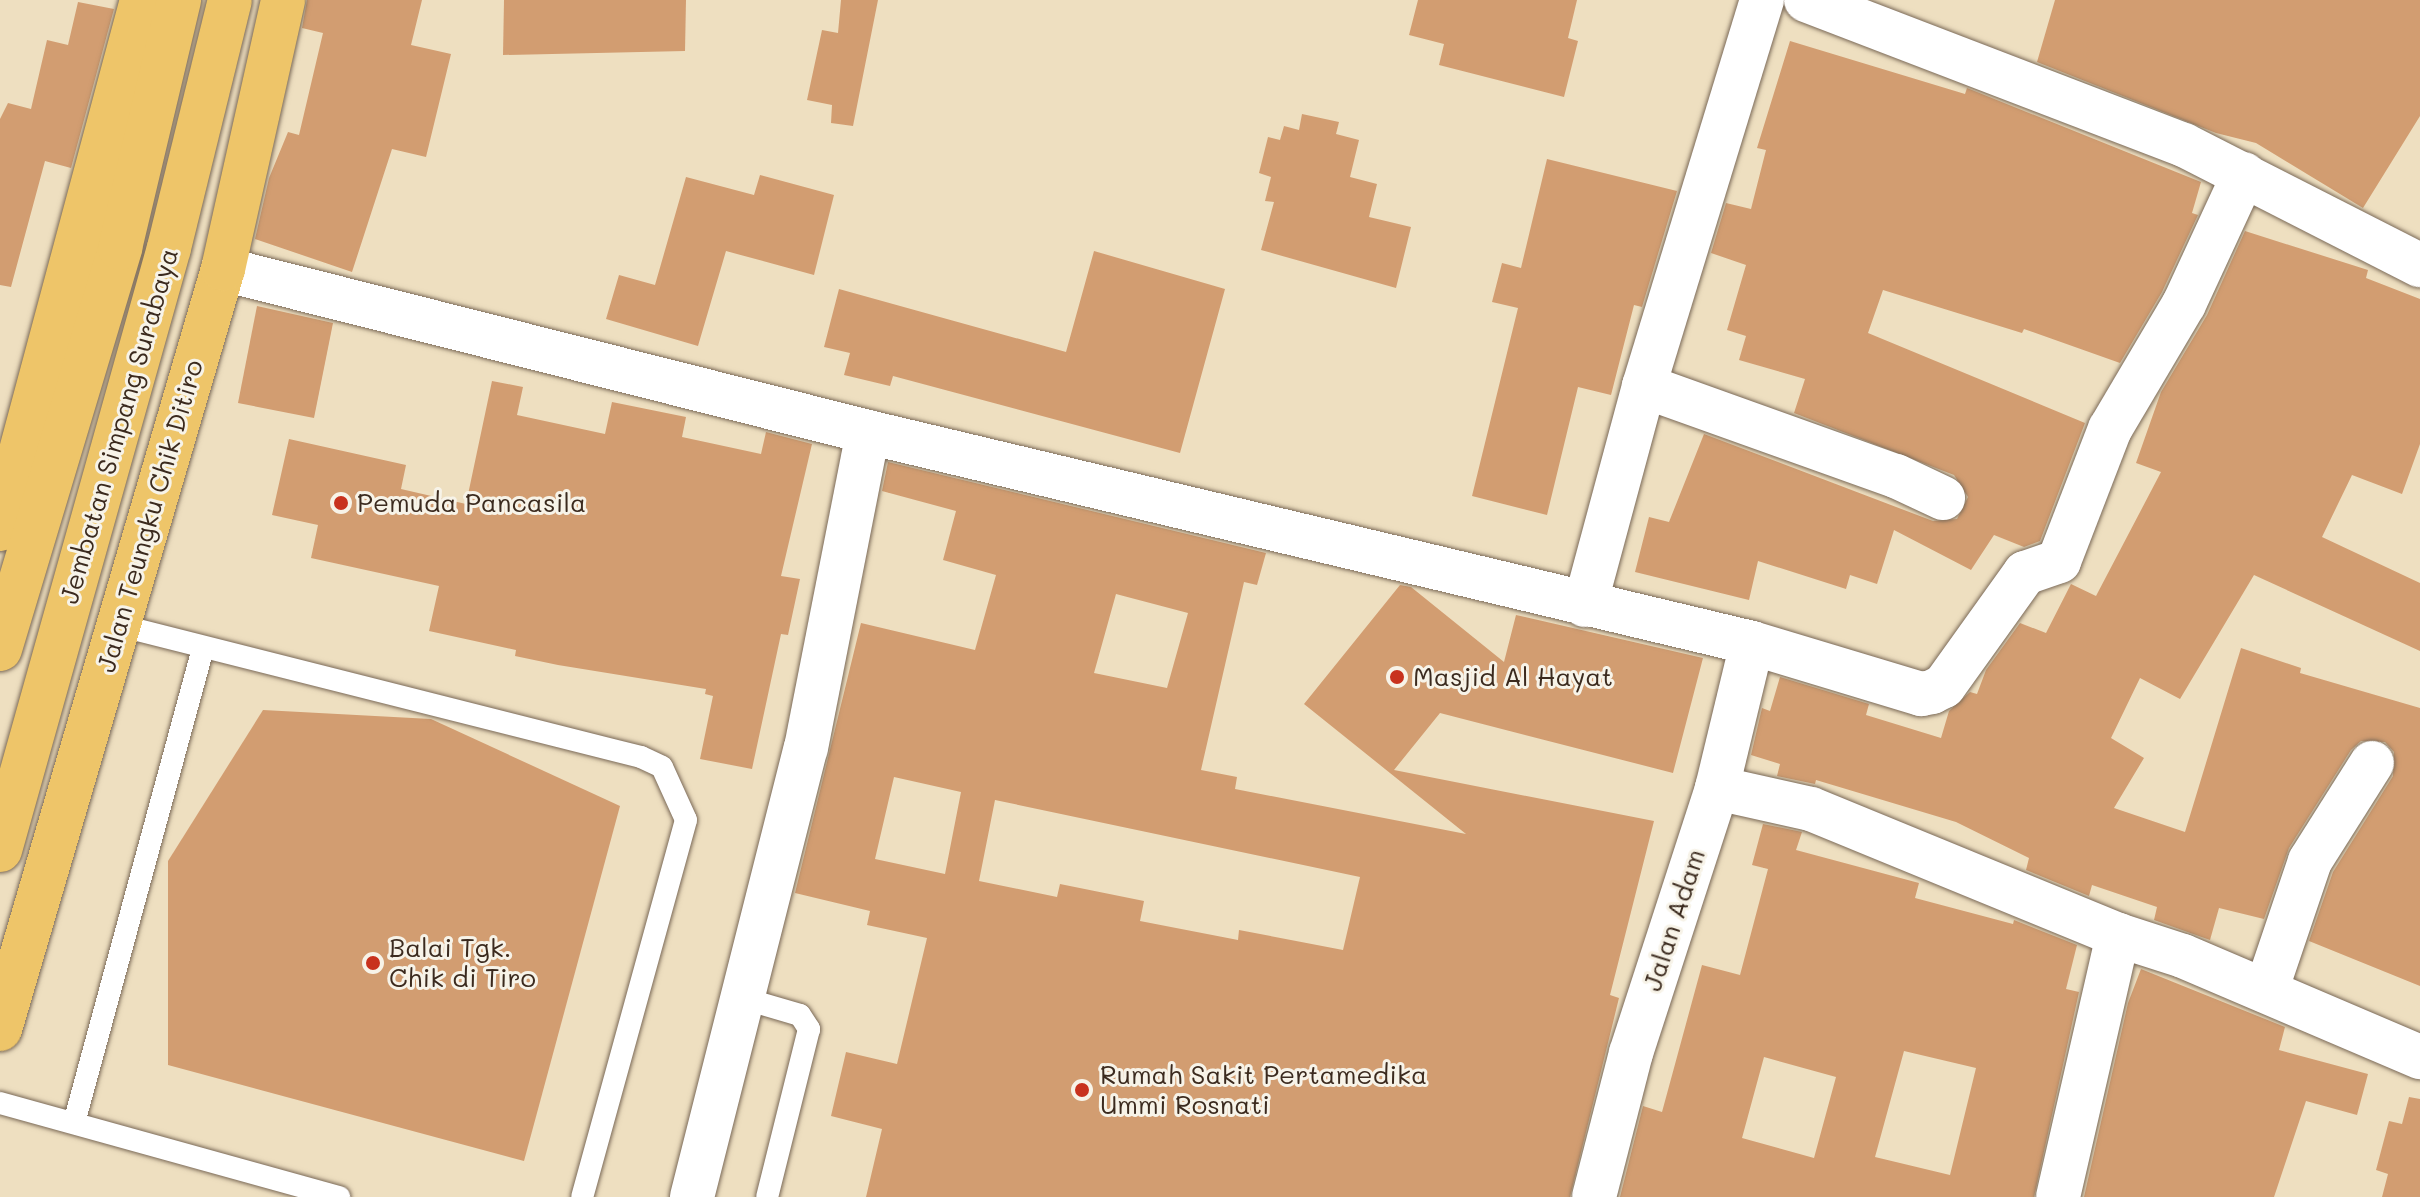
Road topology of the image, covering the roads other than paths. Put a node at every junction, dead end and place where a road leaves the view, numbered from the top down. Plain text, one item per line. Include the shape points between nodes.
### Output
1 (142, 0) edge
2 (179, 0) edge
3 (230, 0) edge
4 (283, 0) edge
5 (1762, 0) edge
6 (1806, 0) edge
7 (2244, 174) junction
8 (2420, 265) edge
9 (223, 269) junction
10 (1644, 386) junction
11 (868, 432) junction
12 (1943, 498) dead end
13 (0, 529) edge
14 (1585, 605) junction
15 (122, 626) junction
16 (1752, 643) junction
17 (203, 648) junction
18 (0, 649) edge
19 (2372, 763) dead end
20 (1717, 788) junction
21 (0, 850) edge
22 (2118, 935) junction
23 (2266, 991) junction
24 (742, 998) junction
25 (0, 1029) edge
26 (2420, 1057) edge
27 (0, 1103) edge
28 (74, 1123) junction
29 (339, 1197) edge
30 (582, 1197) edge
31 (692, 1197) edge
32 (767, 1197) edge
33 (1594, 1197) edge
34 (2058, 1197) edge

1 - 13 highway
2 - 18 highway, Jembatan Simpang Surabaya via 120,248
3 - 21 highway, Jembatan Simpang Surabaya via 169,248
4 - 9 highway, Jalan Teungku Chik Ditiro
5 - 10 street
6 - 7 street via 2184,145
7 - 8 street
7 - 16 street via 2184,304 2110,429 2059,561 2025,573 1944,686 1921,694
9 - 11 street
9 - 15 highway, Jalan Teungku Chik Ditiro
10 - 12 street via 1896,476
10 - 14 street
11 - 14 street via 916,439
11 - 24 street via 806,748
14 - 16 street
15 - 17 lane
15 - 25 highway, Jalan Teungku Chik Ditiro
16 - 20 street, Jalan Adam
17 - 28 lane
17 - 30 lane via 641,757 662,767 686,820
19 - 23 street via 2304,873
20 - 22 street via 1811,809
20 - 33 street, Jalan Adam via 1631,1053
22 - 23 street
22 - 34 street
23 - 26 street
24 - 31 street
24 - 32 lane via 800,1015 809,1029
27 - 28 lane
28 - 29 lane

